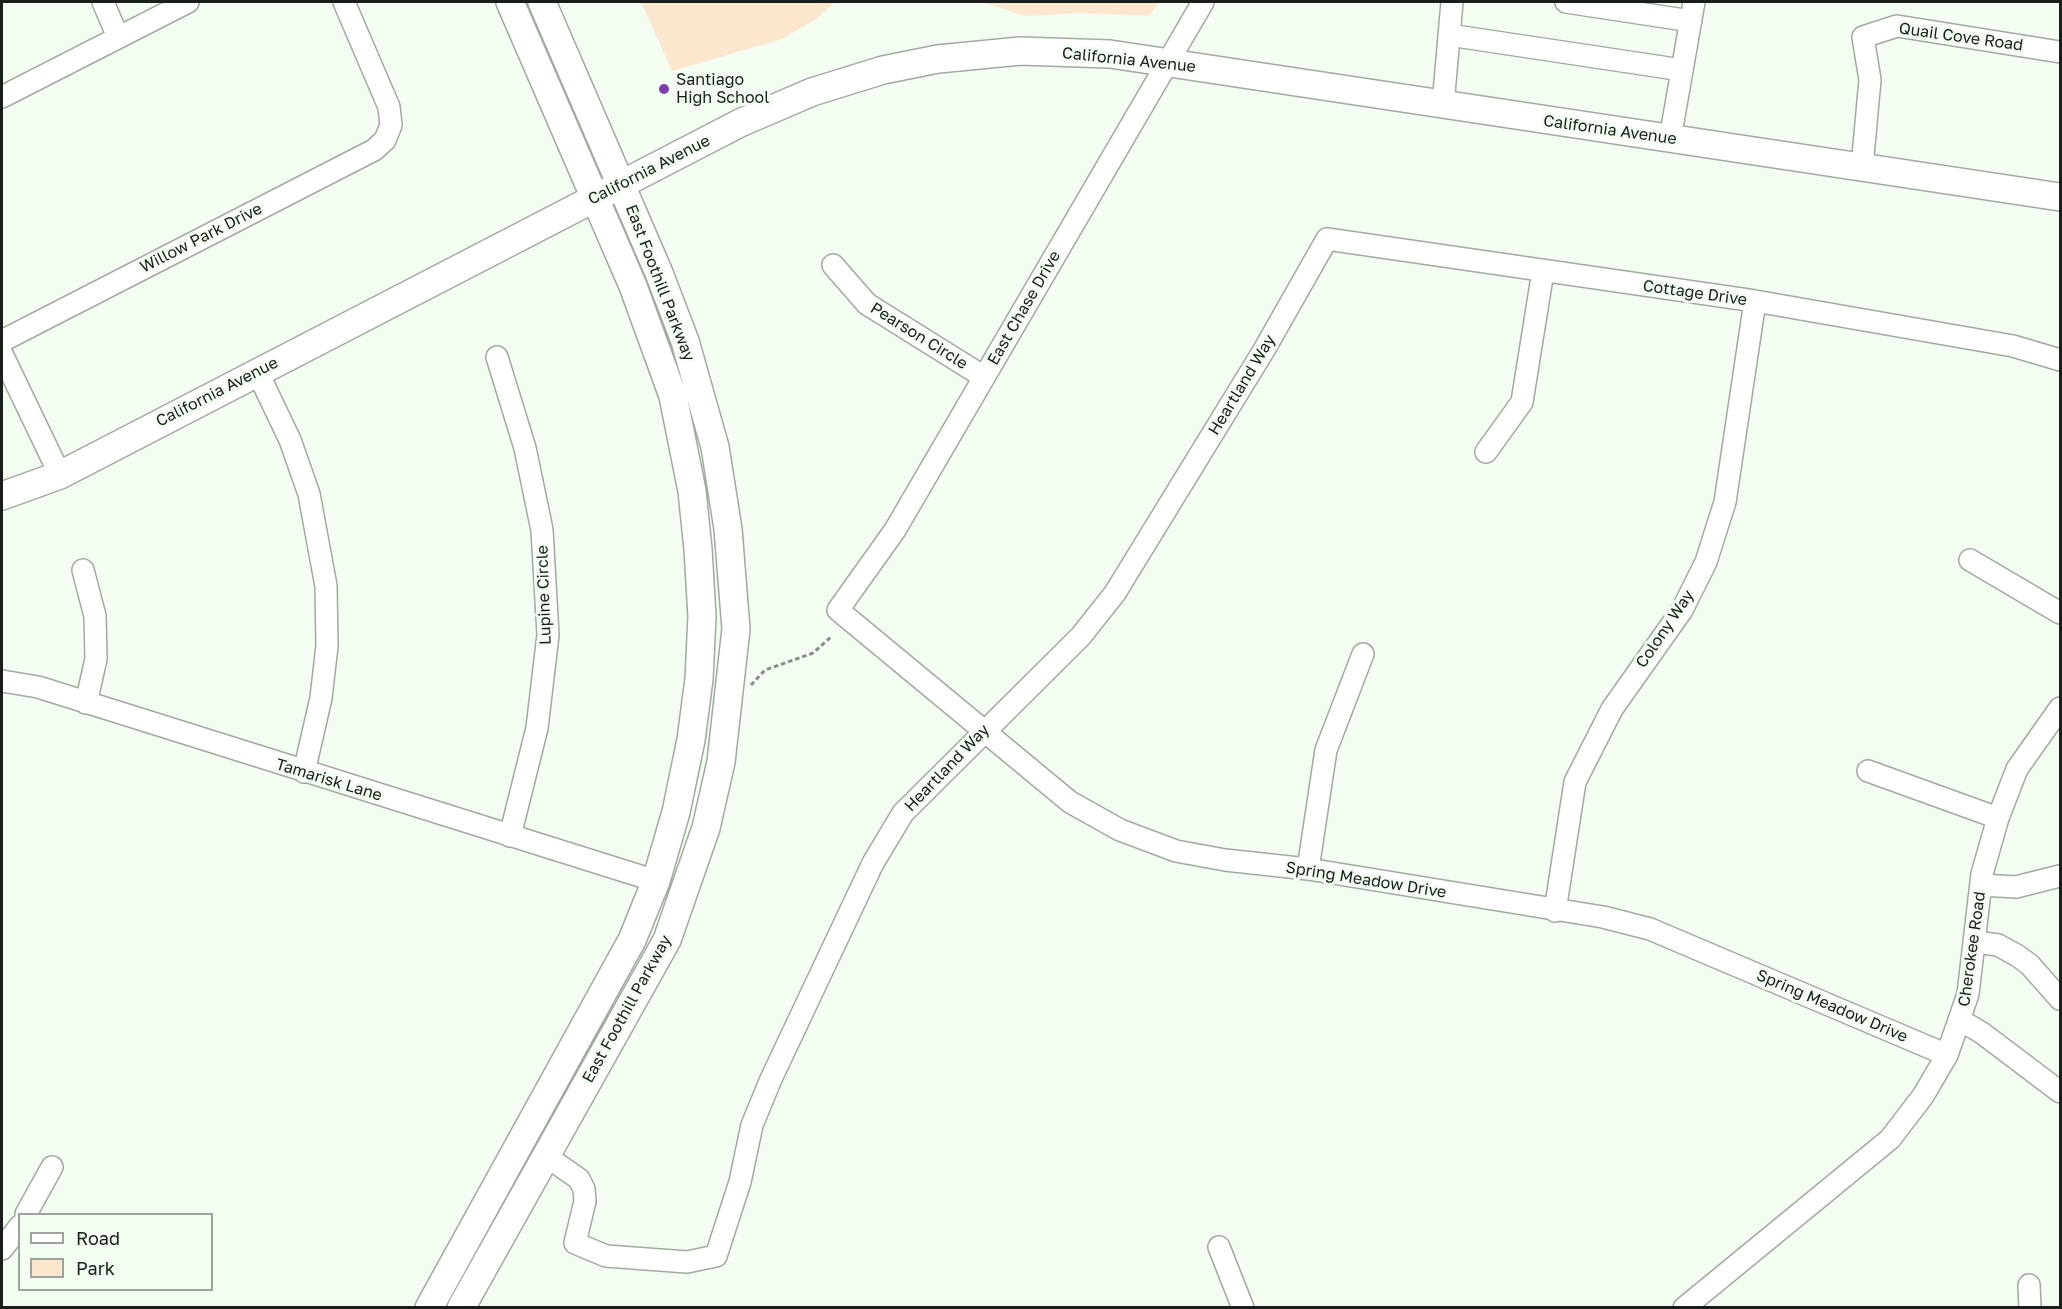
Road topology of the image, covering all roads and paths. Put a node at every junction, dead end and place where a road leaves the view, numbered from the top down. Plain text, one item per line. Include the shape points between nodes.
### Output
1 (103, 2) edge
2 (188, 2) edge
3 (344, 2) edge
4 (510, 2) edge
5 (542, 2) edge
6 (1203, 2) edge
7 (1452, 2) edge
8 (1566, 2) edge
9 (1693, 11) edge
10 (1449, 34) junction
11 (118, 37) junction
12 (2061, 52) edge
13 (1167, 61) junction
14 (1682, 70) junction
15 (2, 97) edge
16 (1443, 105) junction
17 (1670, 139) junction
18 (1862, 167) junction
19 (620, 184) junction
20 (596, 197) junction
21 (2061, 197) edge
22 (1327, 239) joint
23 (833, 265) dead end
24 (1543, 271) junction
25 (1755, 301) junction
26 (2, 341) edge
27 (2, 354) edge
28 (497, 357) dead end
29 (2061, 360) edge
30 (257, 371) junction
31 (984, 377) junction
32 (1486, 452) dead end
33 (60, 475) junction
34 (2, 496) edge
35 (1971, 560) dead end
36 (83, 570) dead end
37 (837, 610) joint
38 (2061, 613) edge
39 (831, 637) dead end
40 (1363, 654) dead end
41 (2, 681) edge
42 (749, 686) dead end
43 (86, 703) junction
44 (2061, 708) edge
45 (983, 730) junction
46 (1868, 771) dead end
47 (304, 772) junction
48 (1998, 818) junction
49 (510, 836) junction
50 (1308, 869) junction
51 (2061, 876) edge
52 (656, 881) junction
53 (1981, 885) junction
54 (1555, 911) junction
55 (1976, 942) junction
56 (2061, 999) edge
57 (1960, 1020) junction
58 (608, 1046) junction
59 (1947, 1056) junction
60 (2061, 1092) edge
61 (546, 1156) junction
62 (52, 1167) dead end
63 (27, 1213) edge
64 (18, 1229) edge
65 (1219, 1247) dead end
66 (2, 1249) edge
67 (2029, 1285) dead end
68 (429, 1308) edge
69 (461, 1308) edge
70 (1243, 1308) edge
71 (1684, 1308) edge
72 (2030, 1308) edge

1 - 11 street
2 - 11 street
3 - 26 street, Willow Park Drive via 389,106 391,125 385,140 374,150
4 - 20 main road, East Foothill Parkway
5 - 19 main road, East Foothill Parkway
6 - 13 street, East Chase Drive
7 - 10 street
8 - 9 street
9 - 14 street
10 - 14 street
10 - 16 street
11 - 15 street
12 - 18 street, Quail Cove Road via 1897,26 1863,38 1870,80
13 - 16 main road, California Avenue
13 - 19 main road, California Avenue via 1047,51 987,53 902,65 792,100
13 - 31 street, East Chase Drive
14 - 17 street
16 - 17 main road, California Avenue
17 - 18 main road, California Avenue
18 - 21 main road, California Avenue
19 - 20 main road, California Avenue
19 - 58 main road, East Foothill Parkway via 685,341 715,447 728,529 736,628 720,762 702,839 667,940
20 - 30 main road, California Avenue
20 - 52 main road, East Foothill Parkway via 673,396 692,491 698,549 702,617 699,679 676,812
22 - 24 street, Cottage Drive
22 - 45 street, Heartland Way via 1115,593 1081,636
23 - 31 street, Pearson Circle via 867,304
24 - 25 street, Cottage Drive
24 - 32 street via 1522,402
25 - 29 street, Cottage Drive via 2013,346
25 - 54 street, Colony Way via 1725,502 1706,562 1682,610 1612,709 1575,782
27 - 33 street
28 - 49 street, Lupine Circle via 525,448 542,530 548,635 537,728
30 - 33 main road, California Avenue
30 - 47 street via 290,440 309,494 326,586 327,646 321,698
31 - 37 street, East Chase Drive via 895,530
33 - 34 main road, California Avenue
35 - 38 street
36 - 43 street via 94,616 96,659
37 - 45 street, Spring Meadow Drive
39 - 42 path via 813,653 765,670
40 - 50 street via 1326,750
41 - 43 street, Tamarisk Lane via 38,687
43 - 47 street, Tamarisk Lane
44 - 48 street, Cherokee Road via 2018,769
45 - 50 street, Spring Meadow Drive via 1070,802 1120,830 1176,850
45 - 61 street, Heartland Way via 903,813 873,863 752,1125 737,1192 716,1256 687,1262 617,1257 575,1244 584,1189 579,1179
46 - 48 street
47 - 49 street, Tamarisk Lane
48 - 53 street, Cherokee Road
49 - 52 street, Tamarisk Lane
50 - 54 street, Spring Meadow Drive
51 - 53 street via 2016,887
52 - 58 main road via 664,892 663,901 654,929 609,1021
52 - 68 main road, East Foothill Parkway via 632,940
53 - 55 street, Cherokee Road
54 - 59 street, Spring Meadow Drive via 1604,917 1650,929
55 - 56 street via 1998,945 2018,956
55 - 57 street, Cherokee Road
57 - 59 street, Cherokee Road
57 - 60 street
58 - 61 main road, East Foothill Parkway
59 - 71 street, Cherokee Road via 1890,1139
61 - 69 main road, East Foothill Parkway
62 - 63 street
64 - 66 street
65 - 70 street
67 - 72 street

